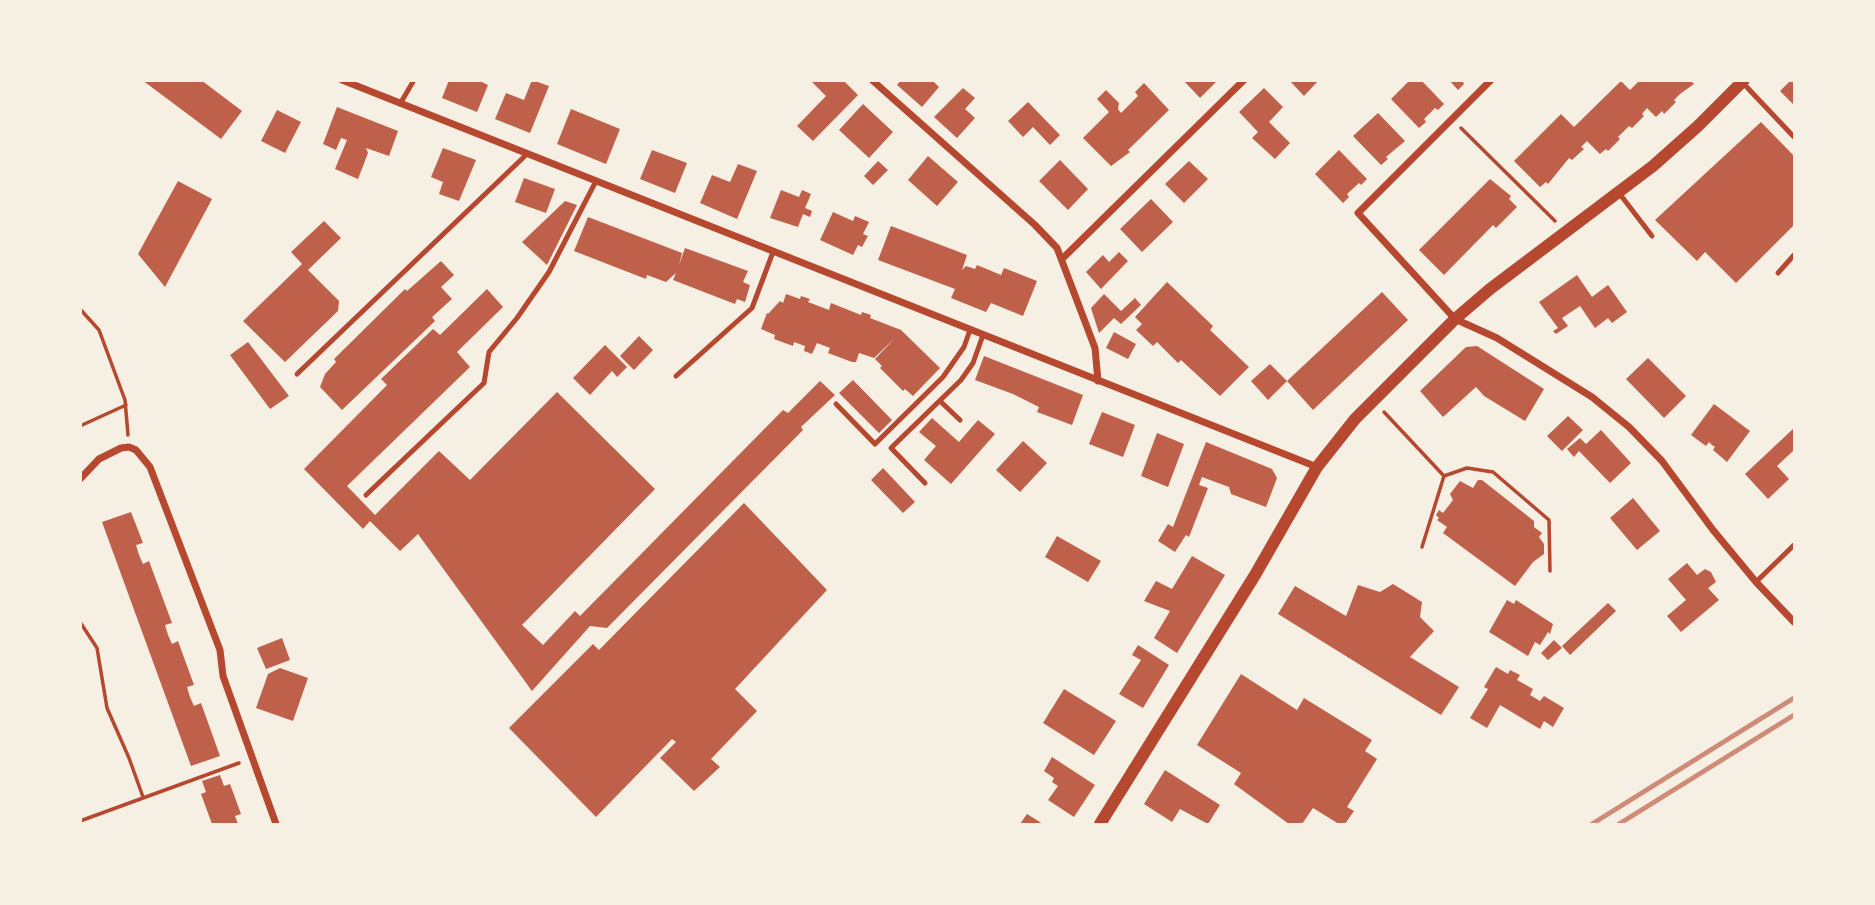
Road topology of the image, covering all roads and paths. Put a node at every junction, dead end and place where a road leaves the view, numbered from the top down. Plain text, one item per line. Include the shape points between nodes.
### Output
1 (342, 80) edge
2 (414, 80) edge
3 (872, 80) edge
4 (1244, 80) edge
5 (1491, 80) edge
6 (1743, 81) edge
7 (400, 104) junction
8 (1452, 120) junction
9 (1794, 137) edge
10 (527, 154) junction
11 (596, 181) junction
12 (1619, 193) junction
13 (1566, 231) junction
14 (1652, 236) dead end
15 (773, 252) junction
16 (1794, 255) edge
17 (1062, 259) junction
18 (1778, 273) dead end
19 (80, 309) edge
20 (1455, 319) junction
21 (970, 330) junction
22 (983, 335) junction
23 (297, 374) dead end
24 (676, 376) dead end
25 (1098, 381) junction
26 (1373, 400) junction
27 (940, 401) junction
28 (836, 404) dead end
29 (126, 405) junction
30 (960, 420) dead end
31 (80, 426) edge
32 (128, 447) junction
33 (1317, 467) junction
34 (1444, 477) junction
35 (80, 479) edge
36 (925, 483) dead end
37 (366, 495) dead end
38 (1794, 545) edge
39 (1422, 547) dead end
40 (1550, 571) dead end
41 (1756, 582) junction
42 (80, 622) edge
43 (1794, 622) edge
44 (253, 758) junction
45 (143, 797) junction
46 (80, 821) edge
47 (276, 824) edge
48 (1100, 824) edge

1 - 7 street
2 - 7 lane
3 - 17 street via 1034,225
4 - 17 street
5 - 8 street
6 - 9 lane
6 - 12 street
7 - 10 street
8 - 13 path
8 - 20 street via 1358,214
10 - 11 street
10 - 23 lane
11 - 15 street
11 - 37 lane via 544,281 489,352 484,383
12 - 13 street
12 - 14 lane
13 - 20 street
15 - 21 street
15 - 24 lane via 752,308
16 - 18 lane
17 - 25 street via 1095,348
19 - 29 path via 99,330
20 - 26 street
20 - 41 street via 1497,338 1611,412 1662,461
21 - 22 street
21 - 28 lane via 943,377 875,444
22 - 25 street
22 - 27 lane via 973,363
25 - 33 street
26 - 33 street
26 - 34 path
27 - 30 lane
27 - 36 lane via 891,448
29 - 31 path
29 - 32 path
32 - 35 street via 106,453
32 - 44 street via 150,467 220,650 223,676
33 - 48 street
34 - 39 path
34 - 40 path via 1467,468 1493,472 1549,520
38 - 41 lane
41 - 43 street
42 - 45 path via 96,648 110,718
44 - 45 path
44 - 47 street
45 - 46 path

